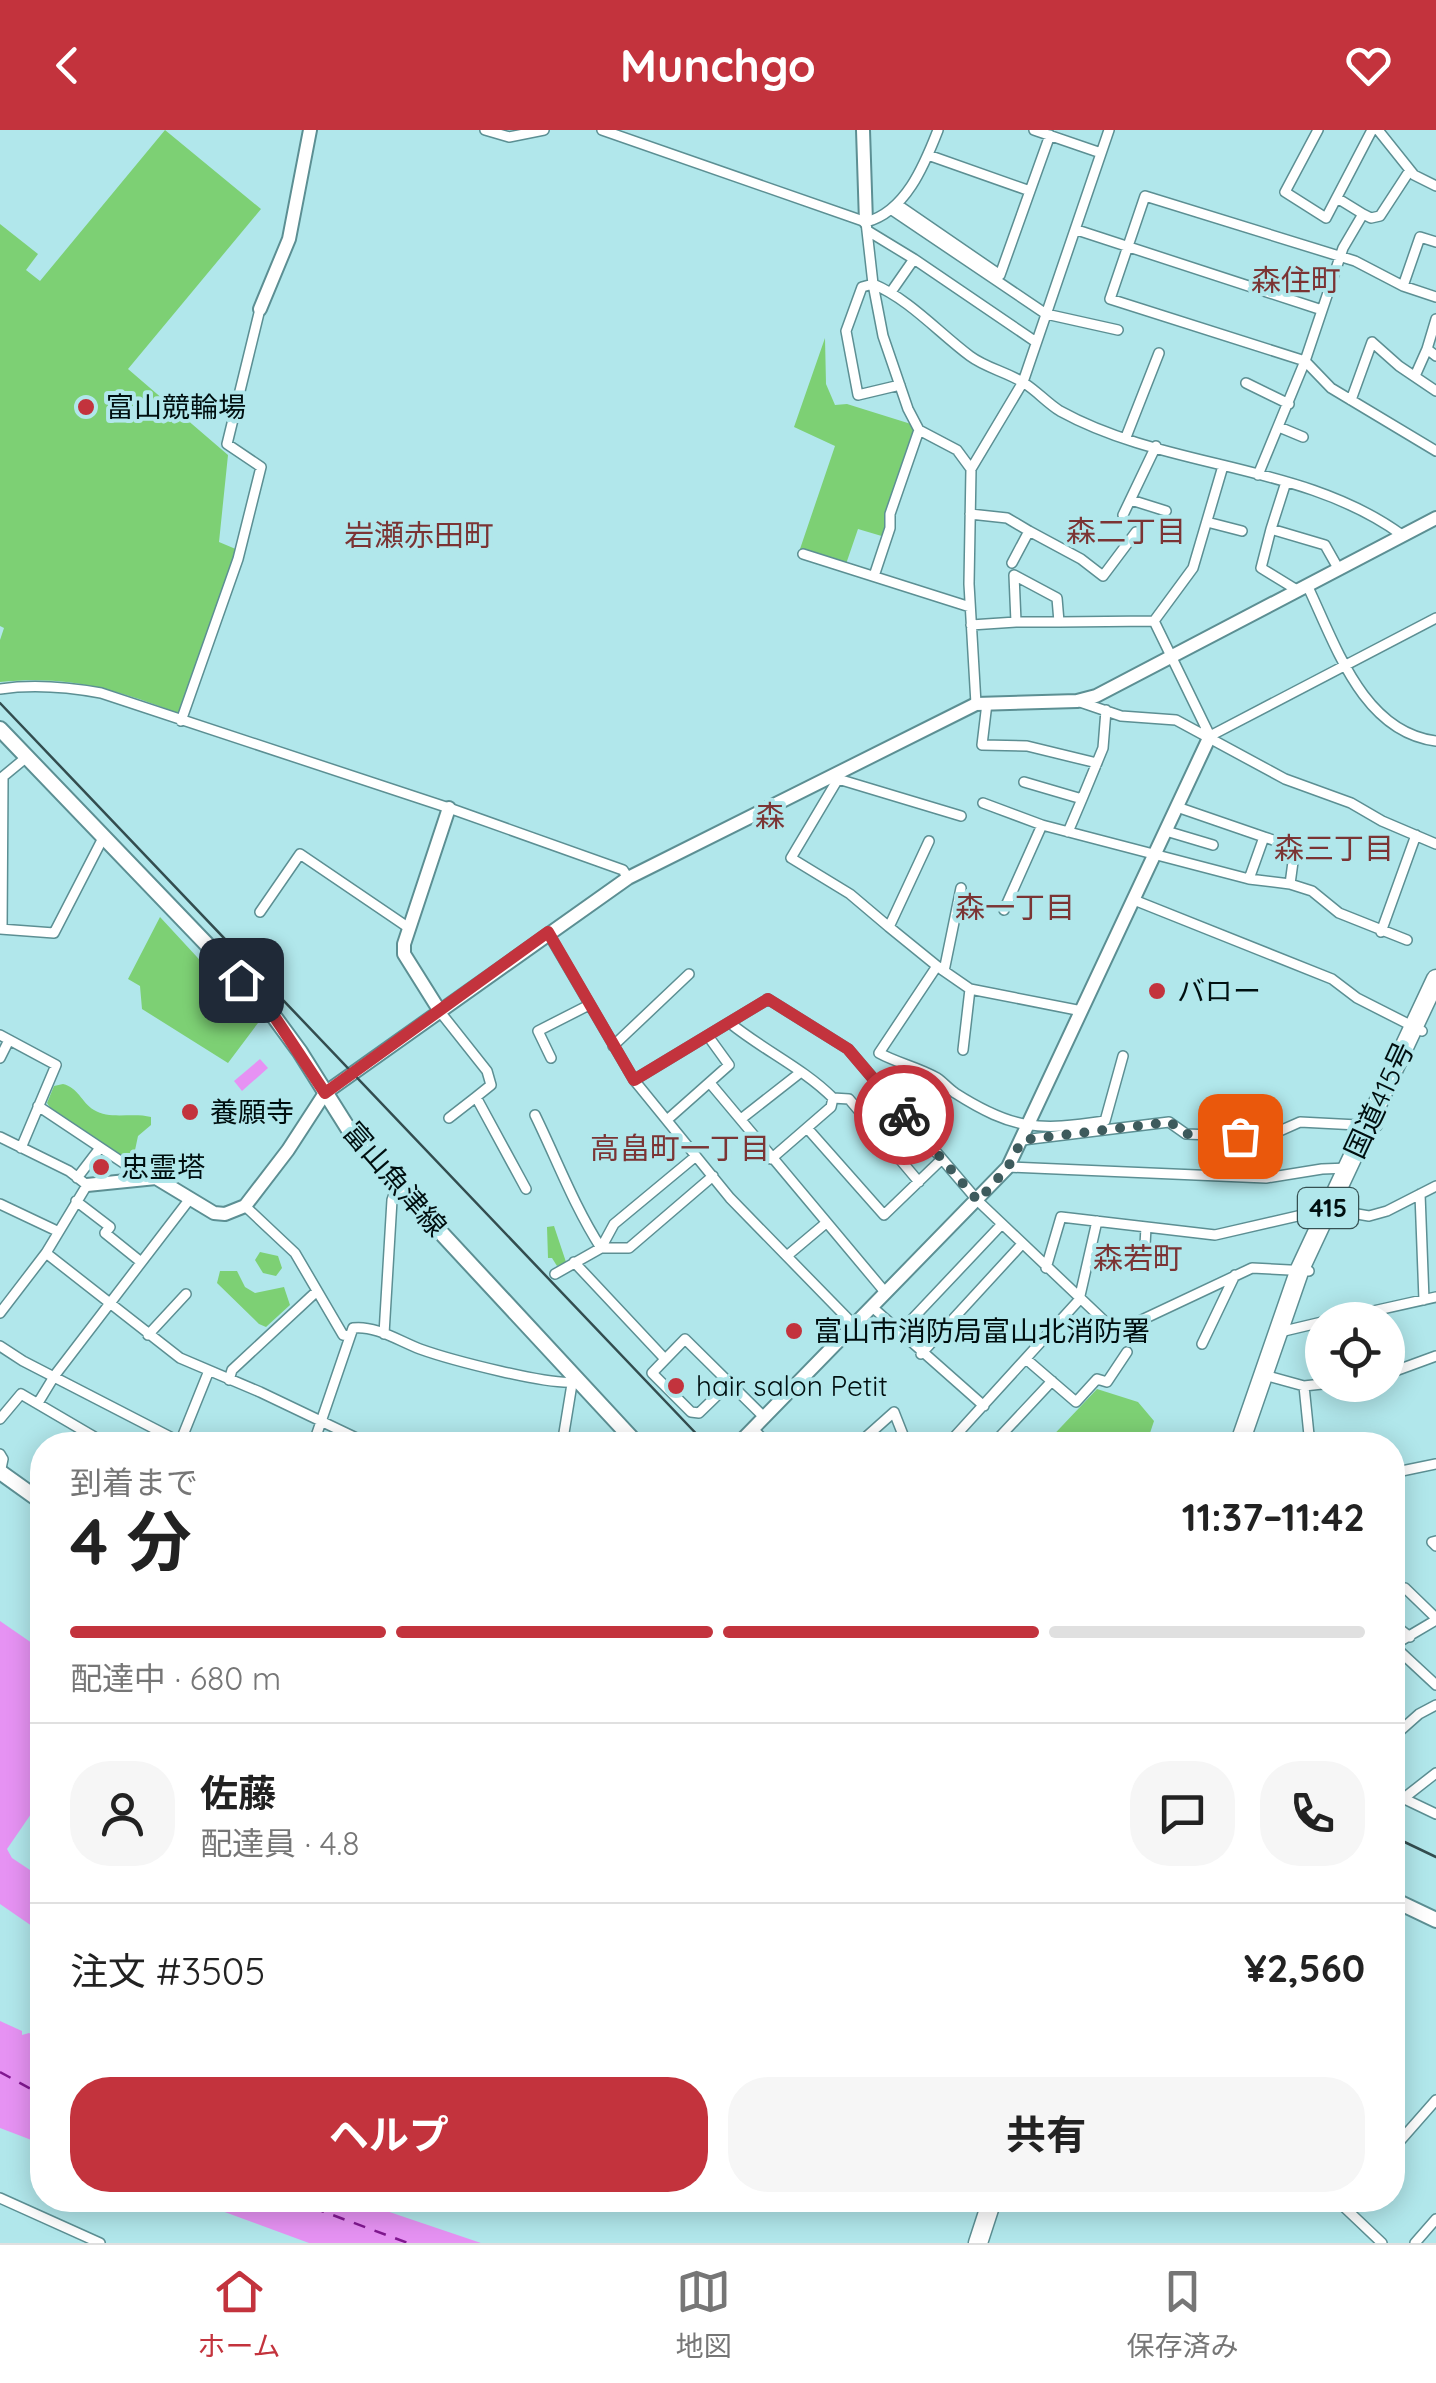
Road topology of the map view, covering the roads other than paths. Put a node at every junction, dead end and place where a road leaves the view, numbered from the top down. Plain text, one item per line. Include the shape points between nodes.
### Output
1 (310, 130) edge
2 (485, 130) edge
3 (544, 130) edge
4 (602, 130) edge
5 (863, 130) edge
6 (938, 130) edge
7 (1034, 130) edge
8 (1109, 130) edge
9 (1318, 130) edge
10 (1375, 130) edge
11 (1050, 136) junction
12 (1101, 153) junction
13 (928, 154) junction
14 (1410, 170) junction
15 (1435, 184) edge
16 (1030, 191) junction
17 (1336, 198) junction
18 (895, 207) junction
19 (1363, 214) junction
20 (867, 227) junction
21 (1077, 230) junction
22 (1436, 242) edge
23 (1127, 246) junction
24 (1340, 257) junction
25 (914, 258) junction
26 (873, 284) junction
27 (1402, 286) junction
28 (891, 292) junction
29 (1436, 297) edge
30 (260, 309) joint
31 (1322, 310) junction
32 (1046, 314) junction
33 (1436, 319) edge
34 (1118, 330) dead end
35 (1036, 342) junction
36 (1431, 352) edge
37 (1159, 353) dead end
38 (1305, 361) junction
39 (1415, 376) junction
40 (1023, 382) junction
41 (1246, 384) dead end
42 (900, 385) junction
43 (1436, 392) edge
44 (1351, 400) junction
45 (1288, 404) junction
46 (1279, 427) junction
47 (920, 430) junction
48 (1303, 436) dead end
49 (1126, 437) junction
50 (1156, 446) junction
51 (1436, 451) edge
52 (1222, 466) junction
53 (970, 469) junction
54 (1258, 475) junction
55 (1286, 482) junction
56 (1130, 500) junction
57 (1166, 511) dead end
58 (970, 514) junction
59 (1124, 515) dead end
60 (1206, 522) junction
61 (1434, 524) edge
62 (1271, 529) junction
63 (1030, 531) junction
64 (1242, 531) dead end
65 (1136, 532) dead end
66 (1402, 534) junction
67 (803, 554) dead end
68 (1012, 563) dead end
69 (1338, 568) junction
70 (874, 576) junction
71 (1302, 587) junction
72 (970, 607) junction
73 (1436, 618) edge
74 (1154, 621) junction
75 (1016, 622) junction
76 (1059, 622) junction
77 (971, 625) junction
78 (1170, 657) junction
79 (1346, 666) junction
80 (0, 689) edge
81 (1078, 702) junction
82 (982, 703) junction
83 (1106, 710) junction
84 (180, 720) junction
85 (0, 729) edge
86 (1210, 736) junction
87 (1436, 742) edge
88 (28, 756) junction
89 (1097, 763) junction
90 (837, 776) junction
91 (1, 779) edge
92 (1024, 782) dead end
93 (1082, 799) junction
94 (982, 802) dead end
95 (1177, 806) junction
96 (450, 808) junction
97 (961, 816) dead end
98 (1042, 826) junction
99 (1166, 831) junction
100 (1068, 832) junction
101 (1416, 835) junction
102 (104, 836) junction
103 (1264, 837) junction
104 (929, 841) dead end
105 (1436, 844) edge
106 (1213, 845) dead end
107 (1155, 854) junction
108 (628, 878) junction
109 (1250, 879) junction
110 (1290, 884) junction
111 (962, 888) dead end
112 (1134, 900) junction
113 (1004, 910) dead end
114 (260, 912) dead end
115 (890, 927) junction
116 (409, 928) junction
117 (1, 929) edge
118 (548, 932) junction
119 (1381, 932) junction
120 (1407, 940) dead end
121 (941, 969) junction
122 (689, 974) dead end
123 (1436, 979) edge
124 (970, 989) junction
125 (1436, 1002) edge
126 (589, 1005) junction
127 (1082, 1011) junction
128 (440, 1013) junction
129 (730, 1024) junction
130 (1418, 1029) junction
131 (708, 1036) junction
132 (5, 1037) edge
133 (613, 1046) junction
134 (963, 1050) dead end
135 (1123, 1056) dead end
136 (0, 1058) edge
137 (550, 1058) dead end
138 (801, 1072) junction
139 (634, 1080) junction
140 (710, 1083) junction
141 (325, 1093) junction
142 (476, 1097) junction
143 (834, 1098) junction
144 (38, 1106) junction
145 (535, 1115) dead end
146 (448, 1118) dead end
147 (667, 1120) junction
148 (741, 1120) junction
149 (1373, 1125) junction
150 (807, 1128) junction
151 (1025, 1134) junction
152 (0, 1137) edge
153 (21, 1148) junction
154 (100, 1148) junction
155 (696, 1156) junction
156 (771, 1159) junction
157 (942, 1159) junction
158 (1008, 1167) junction
159 (1352, 1168) junction
160 (713, 1176) junction
161 (146, 1178) junction
162 (82, 1181) junction
163 (918, 1182) junction
164 (397, 1186) junction
165 (1436, 1186) edge
166 (526, 1190) dead end
167 (1420, 1194) junction
168 (189, 1200) junction
169 (76, 1201) junction
170 (978, 1201) junction
171 (0, 1204) edge
172 (244, 1206) junction
173 (1332, 1211) junction
174 (1096, 1221) junction
175 (826, 1223) junction
176 (1002, 1224) junction
177 (1146, 1227) junction
178 (57, 1231) junction
179 (1022, 1244) junction
180 (602, 1248) junction
181 (46, 1253) junction
182 (788, 1256) junction
183 (141, 1262) junction
184 (574, 1262) junction
185 (1144, 1264) dead end
186 (1046, 1268) junction
187 (1305, 1270) junction
188 (555, 1274) dead end
189 (1235, 1276) junction
190 (316, 1291) junction
191 (885, 1292) junction
192 (186, 1294) dead end
193 (1436, 1298) edge
194 (1079, 1300) junction
195 (1424, 1300) junction
196 (109, 1303) junction
197 (1405, 1304) edge
198 (872, 1306) junction
199 (0, 1313) edge
200 (852, 1324) junction
201 (1305, 1326) edge
202 (1283, 1331) junction
203 (899, 1332) junction
204 (384, 1334) junction
205 (148, 1335) junction
206 (349, 1336) junction
207 (1202, 1344) dead end
208 (0, 1346) edge
209 (1128, 1352) dead end
210 (922, 1354) junction
211 (1436, 1356) edge
212 (666, 1359) junction
213 (1026, 1359) junction
214 (1405, 1367) edge
215 (208, 1372) junction
216 (55, 1375) junction
217 (1268, 1376) junction
218 (229, 1380) junction
219 (1052, 1381) junction
220 (576, 1382) junction
221 (730, 1383) junction
222 (1304, 1386) joint
223 (38, 1403) junction
224 (984, 1406) junction
225 (765, 1418) junction
226 (0, 1419) edge
227 (323, 1422) junction
228 (753, 1429) junction
229 (86, 1432) edge
230 (160, 1432) edge
231 (186, 1432) edge
232 (319, 1432) edge
233 (343, 1432) edge
234 (565, 1432) edge
235 (625, 1432) edge
236 (750, 1432) edge
237 (756, 1432) edge
238 (872, 1432) edge
239 (902, 1432) edge
240 (959, 1432) edge
241 (1004, 1432) edge
242 (1244, 1432) edge
243 (1253, 1432) edge
244 (1309, 1432) edge
245 (0, 1454) edge
246 (1436, 1464) edge
247 (1405, 1471) edge
248 (0, 1472) edge
249 (30, 1493) edge
250 (1405, 1588) dead end
251 (1436, 1619) edge
252 (1405, 1632) edge
253 (1410, 1636) junction
254 (1405, 1639) edge
255 (1405, 1657) edge
256 (1436, 1686) edge
257 (1436, 1705) edge
258 (1405, 1726) edge
259 (1436, 1772) edge
260 (1405, 1797) edge
261 (1405, 1798) edge
262 (1435, 1812) edge
263 (1405, 1905) edge
264 (1436, 1920) edge
265 (1436, 2100) edge
266 (1405, 2135) edge
267 (0, 2198) edge
268 (30, 2212) edge
269 (31, 2212) edge
270 (988, 2212) edge
271 (999, 2212) edge
272 (1350, 2212) edge
273 (1436, 2219) edge
274 (100, 2243) edge
275 (978, 2243) edge
276 (990, 2243) edge
277 (1382, 2243) edge
278 (1415, 2243) edge

1 - 30 street via 289,240
2 - 3 street via 510,137
4 - 20 street
5 - 20 street
6 - 13 street
7 - 11 street
8 - 12 street
9 - 17 street via 1286,192 1326,218
10 - 14 street
10 - 17 street
11 - 12 street
11 - 16 street
12 - 21 street
13 - 16 street
13 - 18 street
14 - 15 street
14 - 19 street via 1380,216
16 - 18 street via 1000,275
17 - 19 street
18 - 20 street
18 - 32 street
19 - 24 street
20 - 25 street
20 - 26 street
21 - 23 street
21 - 32 street
22 - 27 street via 1420,237
23 - 24 street via 1144,196
23 - 31 street
23 - 38 street via 1110,299
24 - 27 street
24 - 31 street
25 - 28 street
25 - 35 street
26 - 28 street
26 - 42 street
26 - 42 street via 862,288 846,331 858,395
27 - 29 street
28 - 40 street via 974,359
30 - 84 street via 226,444 261,466 238,559
31 - 38 street
32 - 34 street
32 - 35 street
33 - 36 street
35 - 40 street
36 - 39 street
37 - 49 street
38 - 44 street
38 - 45 street
39 - 43 street
39 - 44 street via 1372,342
40 - 49 street via 1058,410
40 - 53 street
41 - 45 street
42 - 47 street
44 - 51 street
45 - 46 street
46 - 48 street
46 - 54 street
47 - 53 street via 958,450
47 - 70 street
49 - 50 street
50 - 52 street
50 - 56 street
52 - 54 street
52 - 60 street
53 - 58 street
54 - 55 street
55 - 62 street
55 - 66 street via 1379,518
56 - 57 street
56 - 59 street
58 - 63 street via 1006,518
58 - 72 street
60 - 64 street
60 - 74 street via 1193,568
61 - 66 street
62 - 69 street via 1325,545
62 - 71 street via 1260,568
63 - 65 street via 1102,576
63 - 68 street
66 - 69 street
67 - 70 street
69 - 71 street
70 - 72 street
71 - 78 street
71 - 79 street
72 - 77 street
73 - 79 street
74 - 76 street
74 - 78 street
75 - 76 street
75 - 76 street via 1014,575 1058,598
75 - 77 street
77 - 82 street
78 - 81 street
78 - 86 street
79 - 86 street
79 - 87 street via 1363,698 1418,739
80 - 84 street via 74,688
81 - 82 street
81 - 83 street
82 - 89 street via 982,745 1027,746
82 - 90 street
83 - 86 street via 1176,720
83 - 89 street
84 - 96 street
85 - 88 main road, 富山魚津線
86 - 95 street
86 - 101 street via 1285,779
88 - 91 street
88 - 102 main road, 富山魚津線
89 - 93 street
90 - 97 street
90 - 108 street
90 - 115 street via 791,858
91 - 117 street
92 - 93 street
93 - 100 street
94 - 98 street
95 - 99 street
95 - 103 street
96 - 108 street via 622,870
96 - 116 street
98 - 100 street
98 - 113 street
99 - 106 street
99 - 107 street
100 - 107 street
101 - 105 street
101 - 119 street
102 - 117 street via 54,934
102 - 141 main road, 富山魚津線 via 274,1016
103 - 109 street
103 - 110 street via 1296,847
104 - 115 street
107 - 109 street
107 - 112 street
108 - 118 street
109 - 110 street
110 - 119 street
111 - 121 street
112 - 127 street
112 - 130 street via 1332,979
114 - 116 street via 300,854
115 - 121 street
116 - 128 street via 404,954
118 - 126 street
118 - 128 street
119 - 120 street
121 - 124 street
121 - 151 street via 879,1052 939,1079
122 - 133 street
123 - 130 highway, 国道415号 / 415
124 - 127 street
124 - 134 street
125 - 130 highway, 国道415号 / 415
126 - 133 street
126 - 137 street via 538,1031
127 - 151 street
128 - 141 street
128 - 142 street via 487,1071 491,1086
129 - 131 street
129 - 138 street
129 - 157 street via 768,999 848,1049
130 - 149 highway, 国道415号 / 415
131 - 139 street
131 - 140 street via 730,1065
132 - 136 street
132 - 144 street via 56,1065
133 - 139 street
135 - 151 street via 1105,1121
138 - 143 street
138 - 148 street
139 - 147 street
140 - 147 street
140 - 148 street
141 - 164 main road, 富山魚津線
141 - 172 street
142 - 146 street
142 - 166 street
143 - 150 street
143 - 163 street via 849,1099
144 - 153 street
144 - 154 street
145 - 180 street
147 - 155 street
148 - 156 street
149 - 151 street via 1300,1122 1266,1137 1186,1134 1170,1122
149 - 159 highway, 国道415号 / 415
150 - 156 street
150 - 163 street via 884,1216
151 - 158 street
152 - 153 street
153 - 162 street
154 - 161 street
154 - 162 street
155 - 160 street
155 - 180 street via 614,1224
156 - 175 street
157 - 163 street
157 - 170 street
158 - 159 street via 1266,1178
158 - 170 street
159 - 173 highway, 国道415号 / 415
160 - 180 street via 629,1248
160 - 182 street
161 - 162 street
161 - 168 street via 162,1180
162 - 169 street
164 - 204 street
164 - 220 main road, 富山魚津線
165 - 167 street
167 - 173 street via 1368,1216
167 - 195 street
168 - 172 street via 214,1214
168 - 183 street
169 - 178 street
169 - 183 street
170 - 176 street
170 - 191 street
171 - 178 street
172 - 190 street via 294,1253
173 - 177 street via 1215,1235
173 - 187 highway, 国道415号 / 415
174 - 177 street
174 - 186 street via 1061,1217
174 - 194 street
175 - 182 street
175 - 191 street
176 - 179 street
176 - 203 street
177 - 185 street
178 - 181 street
179 - 186 street
179 - 210 street
180 - 184 street
181 - 196 street
181 - 199 street
182 - 200 street
183 - 196 street
184 - 188 street
184 - 212 street
186 - 194 street
187 - 189 street via 1252,1268
187 - 202 highway, 国道415号 / 415
189 - 194 street via 1116,1332
189 - 207 street
190 - 206 street
190 - 218 street
191 - 198 street
192 - 205 street
193 - 195 street
194 - 213 street
195 - 197 street
196 - 205 street
196 - 216 street
198 - 200 street
198 - 203 street
200 - 225 street
201 - 202 street
202 - 217 highway, 国道415号 / 415
203 - 210 street
204 - 206 street via 361,1327
204 - 220 street via 434,1354
205 - 215 street
206 - 227 street
208 - 216 street
209 - 219 street via 1107,1382 1097,1380 1076,1402
210 - 224 street
211 - 214 street
212 - 221 street via 685,1339
212 - 221 street via 652,1372 691,1412 699,1413
213 - 219 street
213 - 224 street
215 - 218 street
215 - 231 street
216 - 223 street
216 - 230 street
217 - 222 street
217 - 242 highway, 国道415号 / 415
217 - 243 highway, 国道415号 / 415
218 - 227 street
219 - 241 street
220 - 234 street
220 - 235 main road, 富山魚津線
221 - 225 street
222 - 244 street
223 - 226 street via 21,1394
223 - 229 street
224 - 240 street
225 - 228 street
227 - 232 street
227 - 233 street
228 - 236 street
228 - 237 street
238 - 239 street via 894,1412
245 - 248 street
246 - 247 street
248 - 249 main road
250 - 251 street
251 - 253 street
252 - 253 street
253 - 254 street
255 - 256 street
257 - 258 street
259 - 260 street
261 - 262 street
263 - 264 main road
265 - 266 street
267 - 268 street
269 - 274 street
270 - 275 highway
271 - 276 highway
272 - 277 street
273 - 278 street

